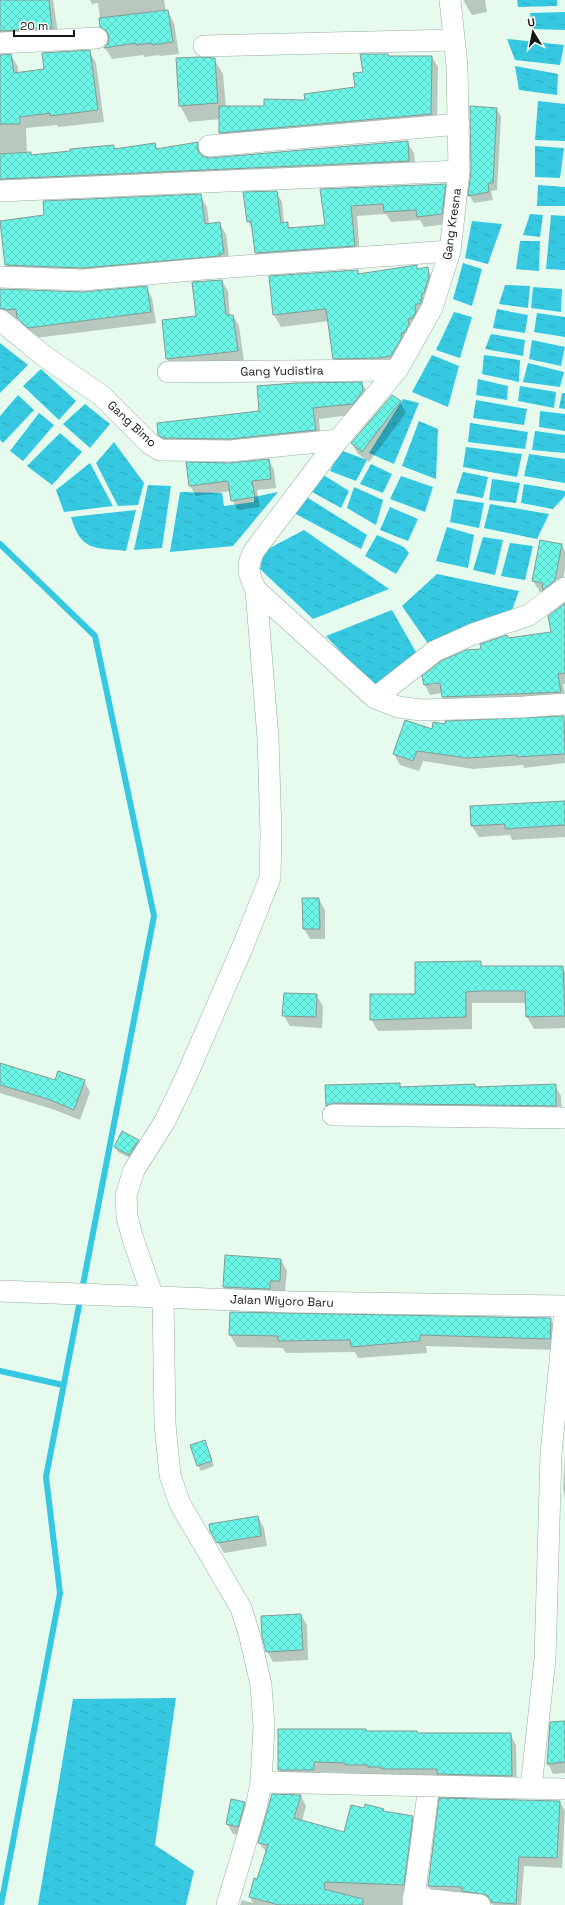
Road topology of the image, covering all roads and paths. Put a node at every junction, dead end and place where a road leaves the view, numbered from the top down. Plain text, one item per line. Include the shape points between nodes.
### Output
1 (450, 0) edge
2 (96, 38) dead end
3 (454, 40) junction
4 (0, 43) edge
5 (204, 46) dead end
6 (459, 124) junction
7 (209, 146) dead end
8 (459, 171) junction
9 (0, 191) edge
10 (450, 251) junction
11 (0, 277) edge
12 (0, 320) edge
13 (397, 370) junction
14 (168, 372) dead end
15 (338, 440) junction
16 (251, 576) junction
17 (565, 588) edge
18 (375, 698) junction
19 (565, 704) edge
20 (333, 1115) dead end
21 (565, 1118) edge
22 (0, 1291) edge
23 (158, 1297) junction
24 (565, 1306) edge
25 (565, 1310) edge
26 (558, 1454) edge
27 (261, 1782) junction
28 (429, 1786) junction
29 (531, 1788) junction
30 (564, 1795) edge
31 (413, 1902) edge
32 (227, 1905) edge
33 (480, 1905) edge

1 - 3 street, Gang Kresna
2 - 4 street
3 - 5 street
3 - 6 street, Gang Kresna
6 - 7 street
6 - 8 street, Gang Kresna
8 - 9 street
8 - 10 street, Gang Kresna
10 - 11 street via 83,280
10 - 13 street, Gang Kresna via 432,308
12 - 15 street, Gang Bimo via 44,356 102,396 150,444 160,450 230,451
13 - 14 street, Gang Yudistira
13 - 15 street, Gang Kresna
15 - 16 street, Gang Kresna via 254,550
16 - 18 street
16 - 23 street via 268,738 270,878 186,1077 165,1121 134,1170 126,1195 127,1217 133,1239
17 - 18 street via 529,615 474,634 435,652
18 - 19 street via 398,707 427,710
20 - 21 street
22 - 23 street, Jalan Wiyoro Baru
23 - 24 street, Jalan Wiyoro Baru via 291,1302
23 - 27 street via 170,1475 180,1504 241,1608 250,1637 261,1685 264,1726
25 - 26 street
26 - 29 street via 545,1659
27 - 28 street
27 - 32 street via 256,1808
28 - 29 street
28 - 31 street
29 - 30 street
31 - 33 street

